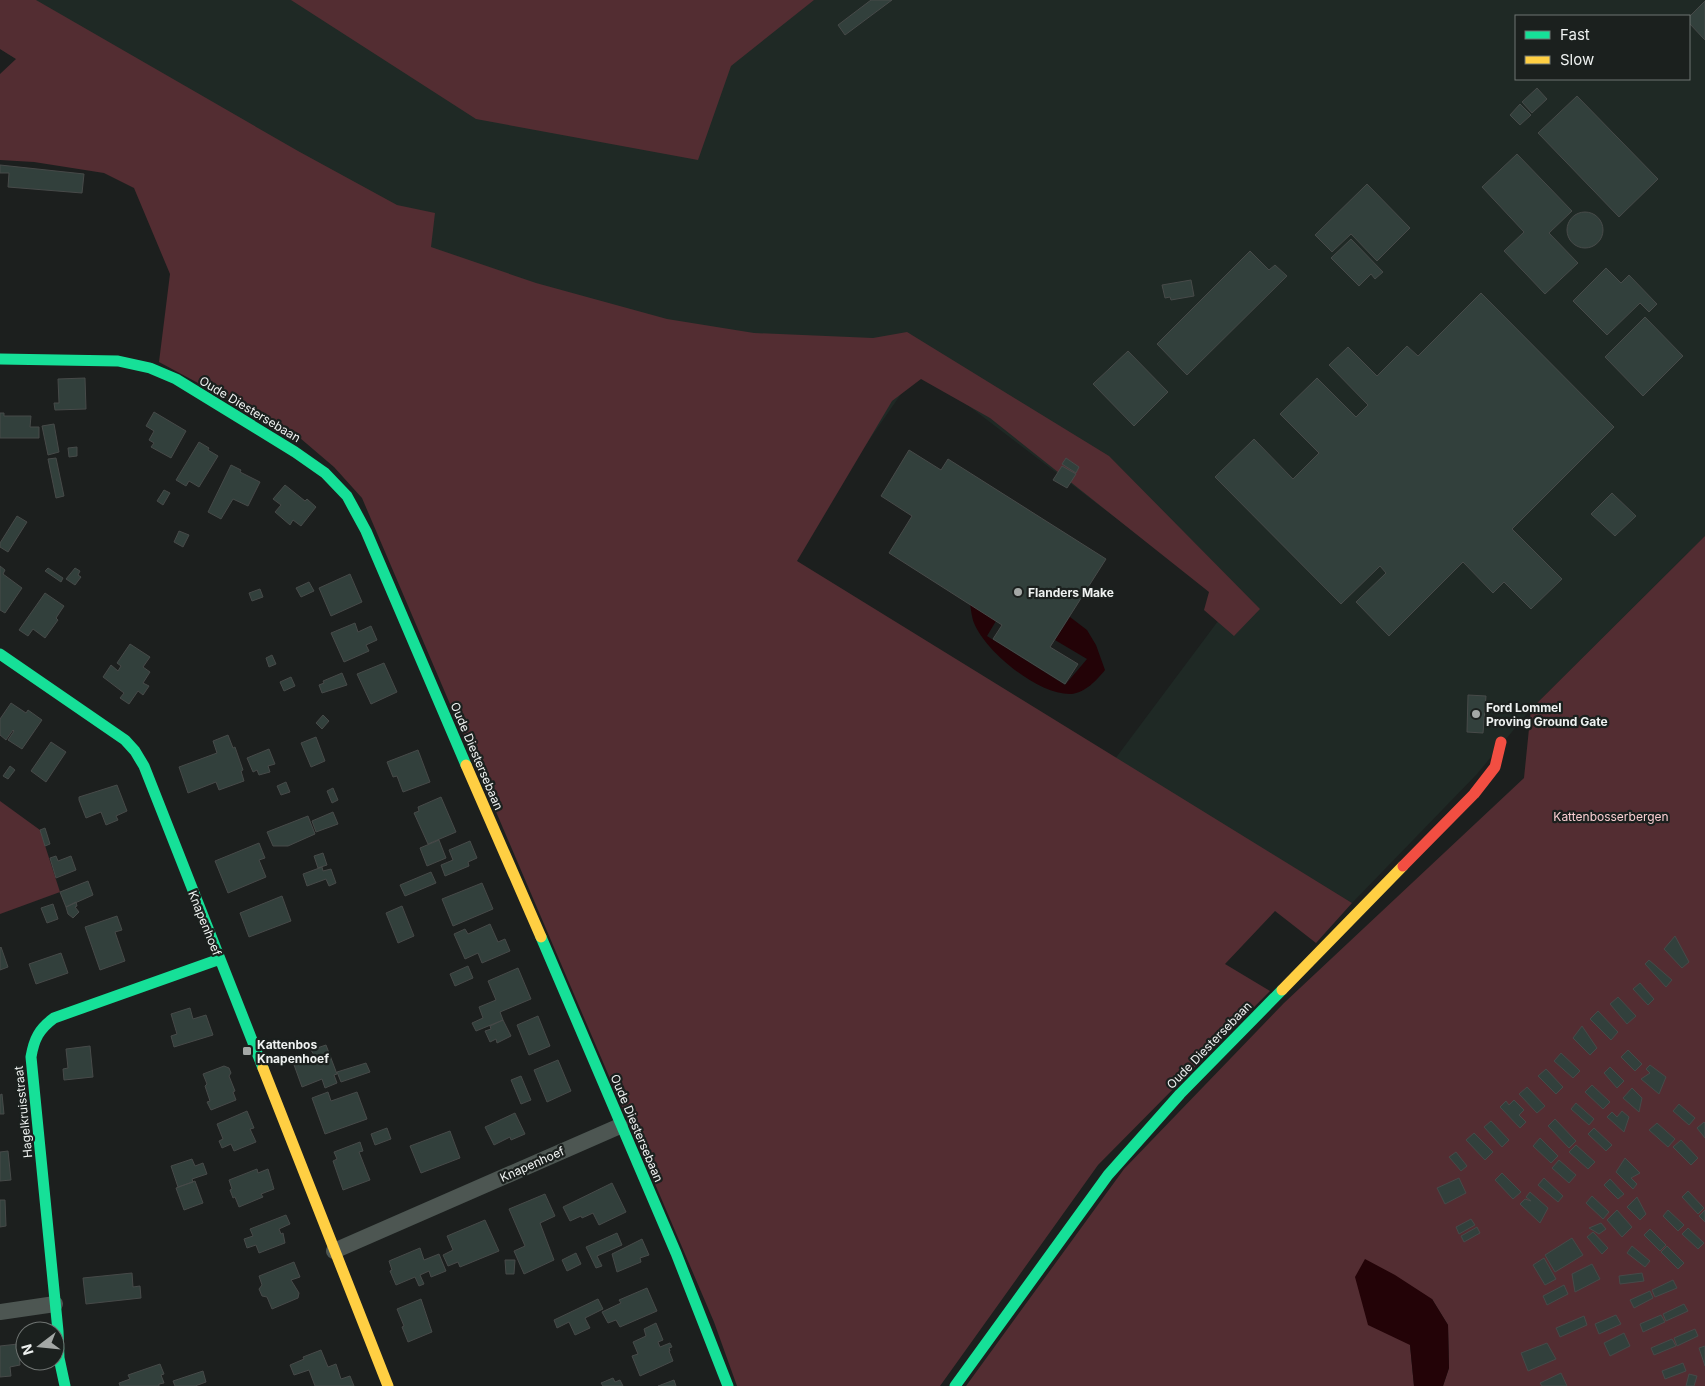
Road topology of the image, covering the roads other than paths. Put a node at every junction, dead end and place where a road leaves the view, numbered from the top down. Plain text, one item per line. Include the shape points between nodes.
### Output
1 (0, 360) edge
2 (0, 654) edge
3 (1501, 742) dead end
4 (220, 959) junction
5 (620, 1126) junction
6 (334, 1251) junction
7 (55, 1304) junction
8 (0, 1312) edge
9 (65, 1386) edge
10 (388, 1386) edge
11 (728, 1386) edge
12 (955, 1386) edge

1 - 5 street, Oude Diestersebaan via 118,361 150,368 176,379 295,452 325,473 348,496 374,549
2 - 4 street, Knapenhoef via 110,729 135,751 144,766
3 - 12 street, Oude Diestersebaan via 1495,767 1474,794 1265,1005 1108,1175
4 - 6 street, Knapenhoef
4 - 7 street, Hagelkruisstraat via 54,1018 40,1028 34,1040 31,1058
5 - 6 street, Knapenhoef
5 - 11 street, Oude Diestersebaan via 676,1253
6 - 10 street, Knapenhoef
7 - 8 street
7 - 9 street, Hagelkruisstraat via 59,1358

